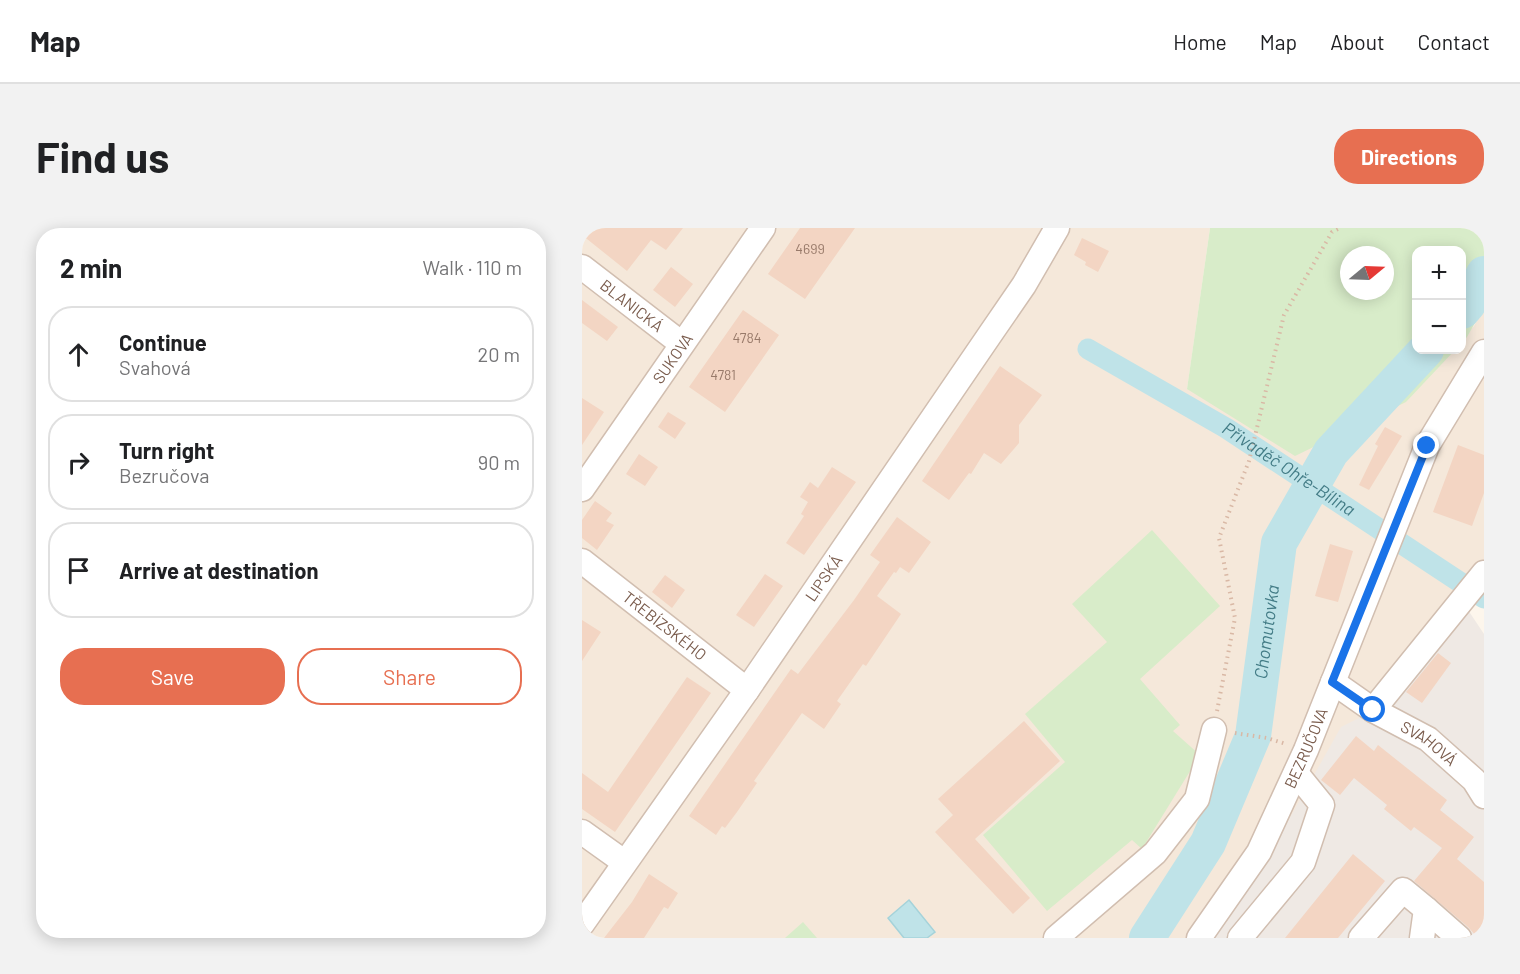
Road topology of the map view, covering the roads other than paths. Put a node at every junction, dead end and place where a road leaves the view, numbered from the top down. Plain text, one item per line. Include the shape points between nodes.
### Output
1 (763, 228) edge
2 (1057, 228) edge
3 (582, 267) edge
4 (682, 344) junction
5 (1484, 352) edge
6 (582, 489) edge
7 (582, 561) edge
8 (1484, 573) edge
9 (1332, 682) junction
10 (747, 690) junction
11 (1373, 710) junction
12 (1214, 730) road end
13 (1296, 773) junction
14 (1484, 796) edge
15 (582, 832) edge
16 (624, 862) junction
17 (1426, 909) junction
18 (582, 924) edge
19 (1056, 938) edge
20 (1199, 938) edge
21 (1240, 938) edge
22 (1361, 938) edge
23 (1422, 938) edge
24 (1458, 938) edge

1 - 4 street, SUKOVA
2 - 10 street, LIPSKÁ via 1024,285
3 - 4 street, BLANICKÁ
4 - 6 street, SUKOVA
5 - 9 street, BEZRUČOVA via 1427,446
7 - 10 street, TŘEBÍZSKÉHO
8 - 11 street
9 - 11 street, SVAHOVÁ
9 - 13 street, BEZRUČOVA
10 - 16 street, LIPSKÁ
11 - 14 street, SVAHOVÁ via 1428,739 1474,780
12 - 19 street via 1197,800 1155,853
13 - 20 street, BEZRUČOVA via 1259,852
13 - 21 street via 1322,805 1303,862
15 - 16 street
16 - 18 street, LIPSKÁ
17 - 22 street via 1403,890
17 - 23 street
17 - 24 street

